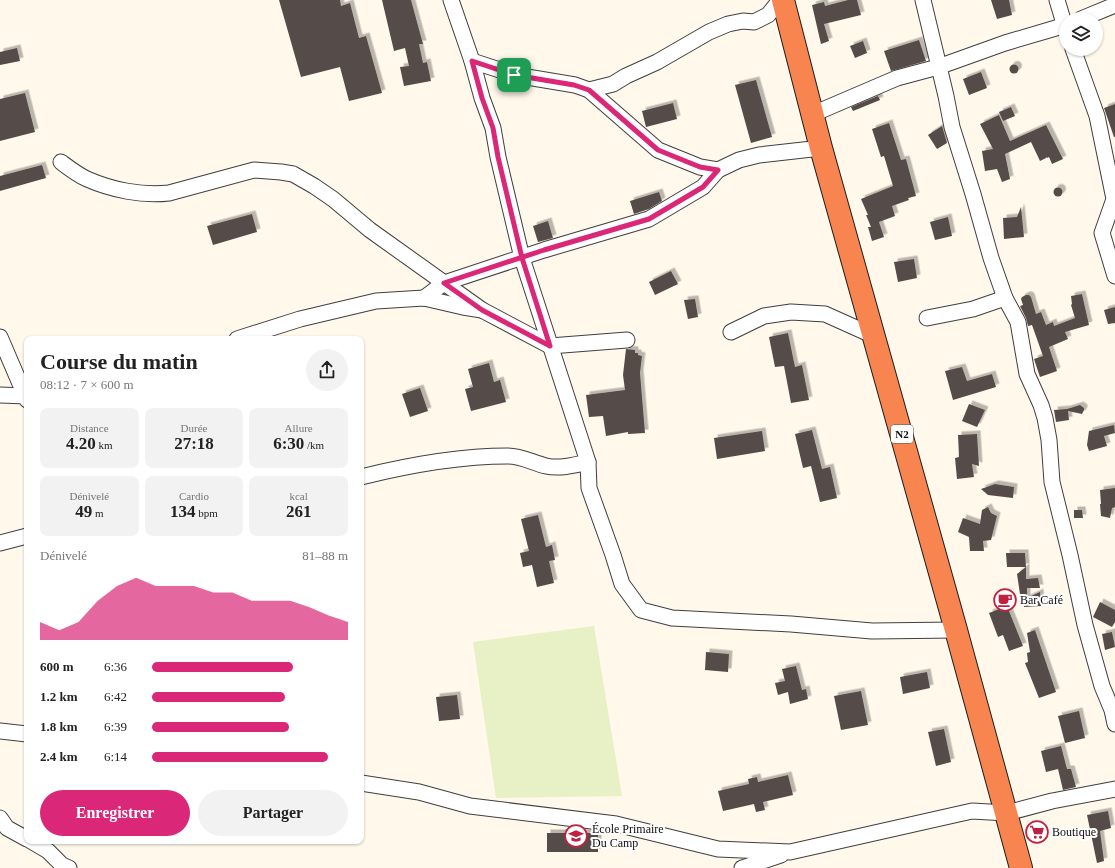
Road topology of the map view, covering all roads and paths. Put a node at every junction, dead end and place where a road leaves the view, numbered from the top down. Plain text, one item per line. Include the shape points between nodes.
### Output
1 (451, 0) edge
2 (781, 0) edge
3 (923, 0) edge
4 (1057, 0) edge
5 (1115, 5) edge
6 (1061, 12) edge
7 (1098, 12) edge
8 (1059, 29) edge
9 (1076, 56) edge
10 (472, 61) junction
11 (938, 66) junction
12 (589, 90) junction
13 (812, 114) junction
14 (821, 148) junction
15 (61, 162) dead end
16 (718, 170) junction
17 (522, 258) junction
18 (1115, 276) edge
19 (444, 283) junction
20 (424, 298) junction
21 (1005, 298) junction
22 (482, 310) junction
23 (927, 318) dead end
24 (731, 332) dead end
25 (247, 336) edge
26 (874, 336) junction
27 (0, 337) edge
28 (627, 340) dead end
29 (550, 346) junction
30 (24, 393) edge
31 (0, 395) edge
32 (24, 398) edge
33 (588, 462) junction
34 (364, 476) edge
35 (24, 537) edge
36 (0, 543) edge
37 (956, 630) junction
38 (1115, 724) edge
39 (0, 731) edge
40 (24, 734) edge
41 (364, 783) edge
42 (1115, 789) edge
43 (1007, 813) junction
44 (0, 818) edge
45 (24, 837) edge
46 (36, 844) edge
47 (790, 852) junction
48 (69, 868) edge
49 (742, 868) edge
50 (1021, 868) edge

1 - 10 street
2 - 12 street via 768,15 754,22 728,24 612,84
2 - 13 highway, N2
3 - 11 street
4 - 6 street
5 - 7 street
8 - 11 street via 1005,43
9 - 18 street via 1097,116 1114,199 1102,233
10 - 12 street via 514,75
10 - 17 street via 493,128
11 - 13 street via 897,78
11 - 21 street via 952,127
12 - 16 street via 658,150 700,167
13 - 14 highway, N2
14 - 16 street via 759,155 738,160
14 - 26 highway, N2
15 - 19 street via 86,179 136,193 156,195 254,170 293,174 333,199 370,230
16 - 17 street via 703,187 649,219
17 - 19 street
17 - 29 street
19 - 20 street
19 - 22 street
20 - 22 street
20 - 25 street via 376,301
21 - 23 street via 973,309
21 - 38 street via 1018,322 1027,374 1045,418 1052,482 1085,626
22 - 29 street
24 - 26 street via 764,316 791,312 825,314
26 - 37 highway, N2
27 - 30 street
28 - 29 street
29 - 33 street
31 - 32 street
33 - 34 street via 570,466 547,466 518,456 454,458
33 - 37 street via 589,488 622,584 641,610 672,618 872,631
35 - 36 street
37 - 43 highway, N2
39 - 40 street
41 - 47 street via 419,792 470,806 616,824 718,850
42 - 43 street
43 - 47 street via 972,811
43 - 50 highway, N2
44 - 45 street via 6,828
46 - 48 street
47 - 49 street

